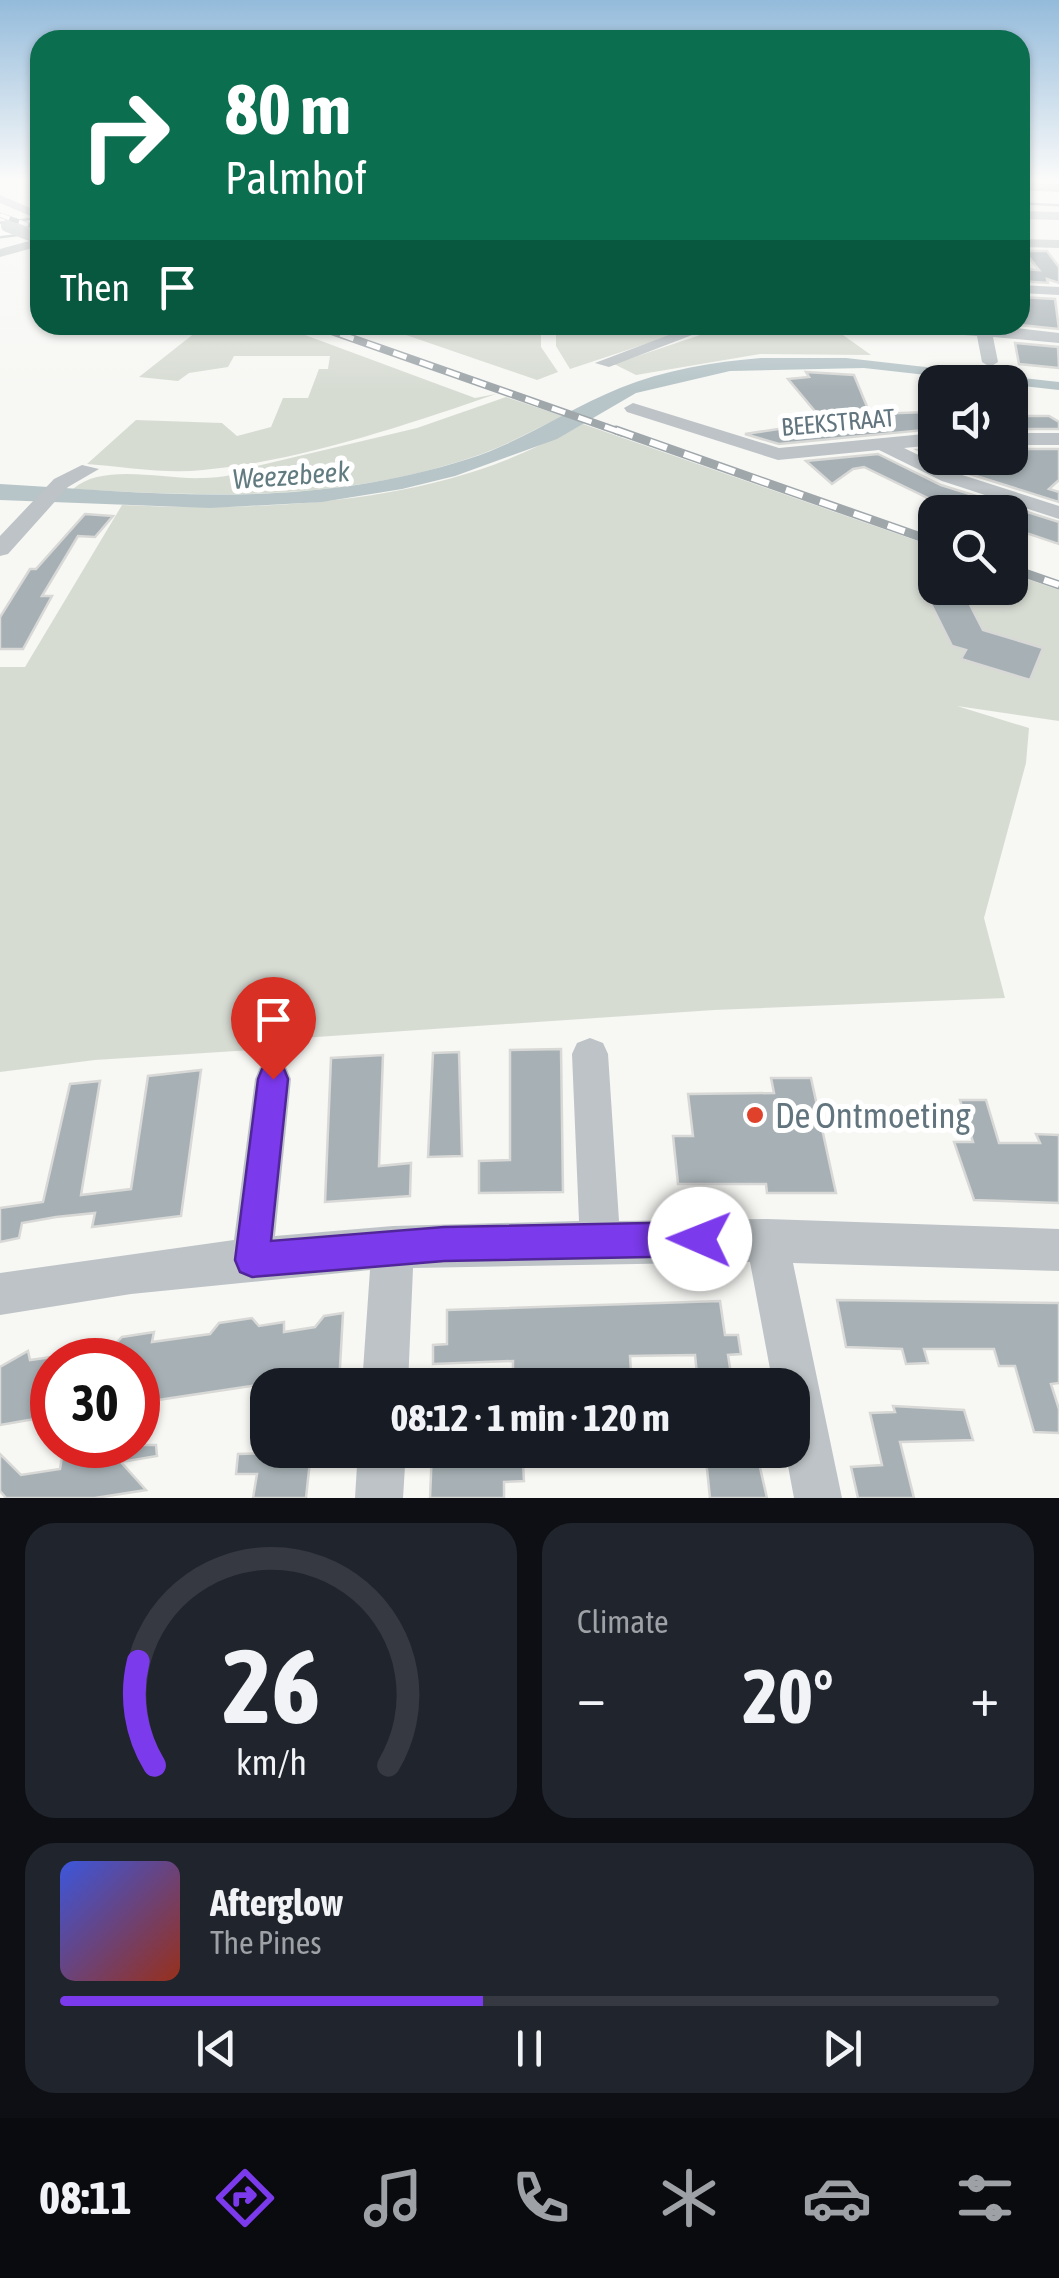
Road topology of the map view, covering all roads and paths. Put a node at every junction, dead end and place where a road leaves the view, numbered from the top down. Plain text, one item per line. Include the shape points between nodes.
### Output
1 (1030, 290) edge
2 (1059, 292) edge
3 (1030, 334) edge
4 (682, 335) edge
5 (985, 335) edge
6 (1059, 338) edge
7 (990, 362) dead end
8 (603, 363) dead end
9 (633, 408) dead end
10 (1028, 439) edge
11 (1059, 439) edge
12 (918, 440) edge
13 (878, 442) junction
14 (89, 469) dead end
15 (1059, 514) edge
16 (0, 549) edge
17 (590, 1054) dead end
18 (273, 1079) dead end
19 (600, 1238) junction
20 (767, 1240) junction
21 (393, 1247) junction
22 (1059, 1250) edge
23 (252, 1260) junction
24 (0, 1294) edge
25 (386, 1368) edge
26 (381, 1468) edge
27 (379, 1498) edge
28 (818, 1498) edge

1 - 2 street
3 - 6 street
4 - 8 street
5 - 7 street
9 - 13 street, BEEKSTRAAT via 772,453
10 - 11 street
12 - 13 street, BEEKSTRAAT
13 - 15 street via 949,477
14 - 16 street via 61,483
17 - 19 street
18 - 23 street
19 - 20 street
19 - 21 street
20 - 22 street
20 - 28 street
21 - 23 street
21 - 25 street
23 - 24 street
26 - 27 street

